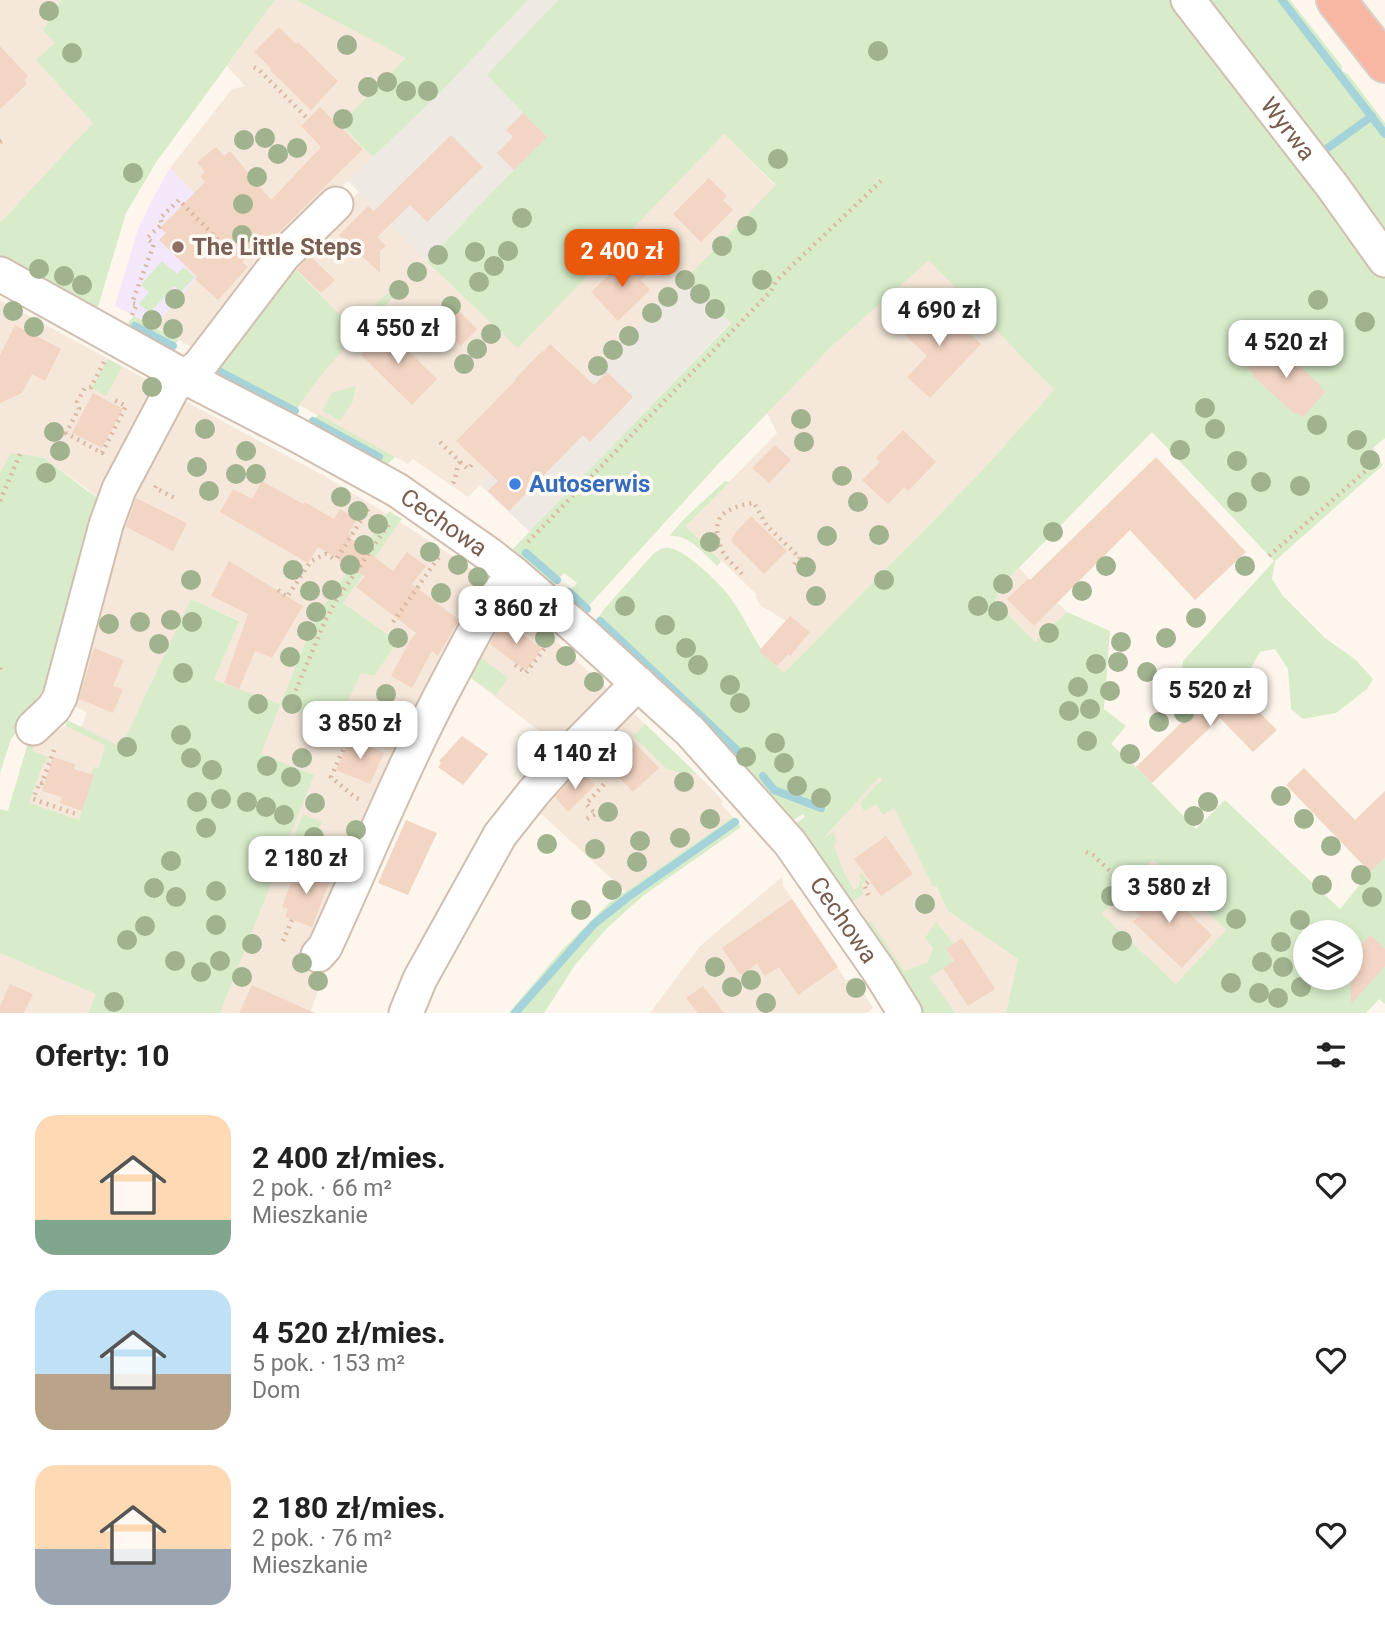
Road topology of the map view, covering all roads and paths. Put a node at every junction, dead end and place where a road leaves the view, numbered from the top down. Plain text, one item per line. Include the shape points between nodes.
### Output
1 (1188, 0) edge
2 (1336, 0) edge
3 (1385, 63) edge
4 (254, 67) dead end
5 (307, 118) dead end
6 (881, 181) dead end
7 (337, 204) dead end
8 (222, 243) dead end
9 (1385, 260) edge
10 (0, 274) edge
11 (132, 314) dead end
12 (106, 358) dead end
13 (186, 377) junction
14 (114, 400) dead end
15 (440, 442) dead end
16 (20, 454) dead end
17 (1378, 460) dead end
18 (460, 462) junction
19 (473, 463) dead end
20 (161, 476) dead end
21 (452, 485) dead end
22 (177, 499) dead end
23 (0, 501) edge
24 (372, 504) dead end
25 (396, 515) dead end
26 (527, 542) dead end
27 (444, 550) dead end
28 (1269, 556) dead end
29 (791, 568) dead end
30 (514, 574) junction
31 (742, 574) dead end
32 (278, 590) dead end
33 (393, 622) dead end
34 (553, 637) dead end
35 (515, 665) dead end
36 (638, 683) junction
37 (293, 697) dead end
38 (45, 735) joint
39 (343, 750) dead end
40 (606, 782) dead end
41 (363, 800) dead end
42 (76, 814) dead end
43 (587, 819) dead end
44 (1086, 852) dead end
45 (868, 882) dead end
46 (1138, 897) dead end
47 (870, 899) dead end
48 (292, 920) dead end
49 (284, 941) dead end
50 (318, 955) dead end
51 (406, 1013) edge
52 (905, 1013) edge

1 - 9 street, Wyrwa
2 - 3 highway
4 - 5 path
6 - 26 path via 776,281
7 - 13 street via 283,256
8 - 11 path via 179,200 148,238 154,244
10 - 13 street, Cechowa
12 - 14 path via 77,402 79,409 66,433 102,453 126,406
13 - 30 street, Cechowa via 397,490
13 - 38 street via 173,387 119,489
15 - 18 path
16 - 23 path
17 - 28 path
18 - 19 path via 468,469
18 - 21 path
20 - 22 path via 155,488
24 - 32 path via 337,558 326,554 311,561 287,597
25 - 37 path via 336,601
27 - 33 path
29 - 31 path via 800,558 767,526 754,503 723,514 718,522 722,549
30 - 36 street, Cechowa
30 - 50 street via 471,638 439,698 326,947
34 - 35 path via 526,673
36 - 51 street via 569,753 500,835
36 - 52 street, Cechowa via 690,730 790,843
38 - 42 path via 42,783 33,799
39 - 41 path via 331,777
40 - 43 path via 586,804 596,814
44 - 46 path
45 - 47 path via 864,885
48 - 49 path

